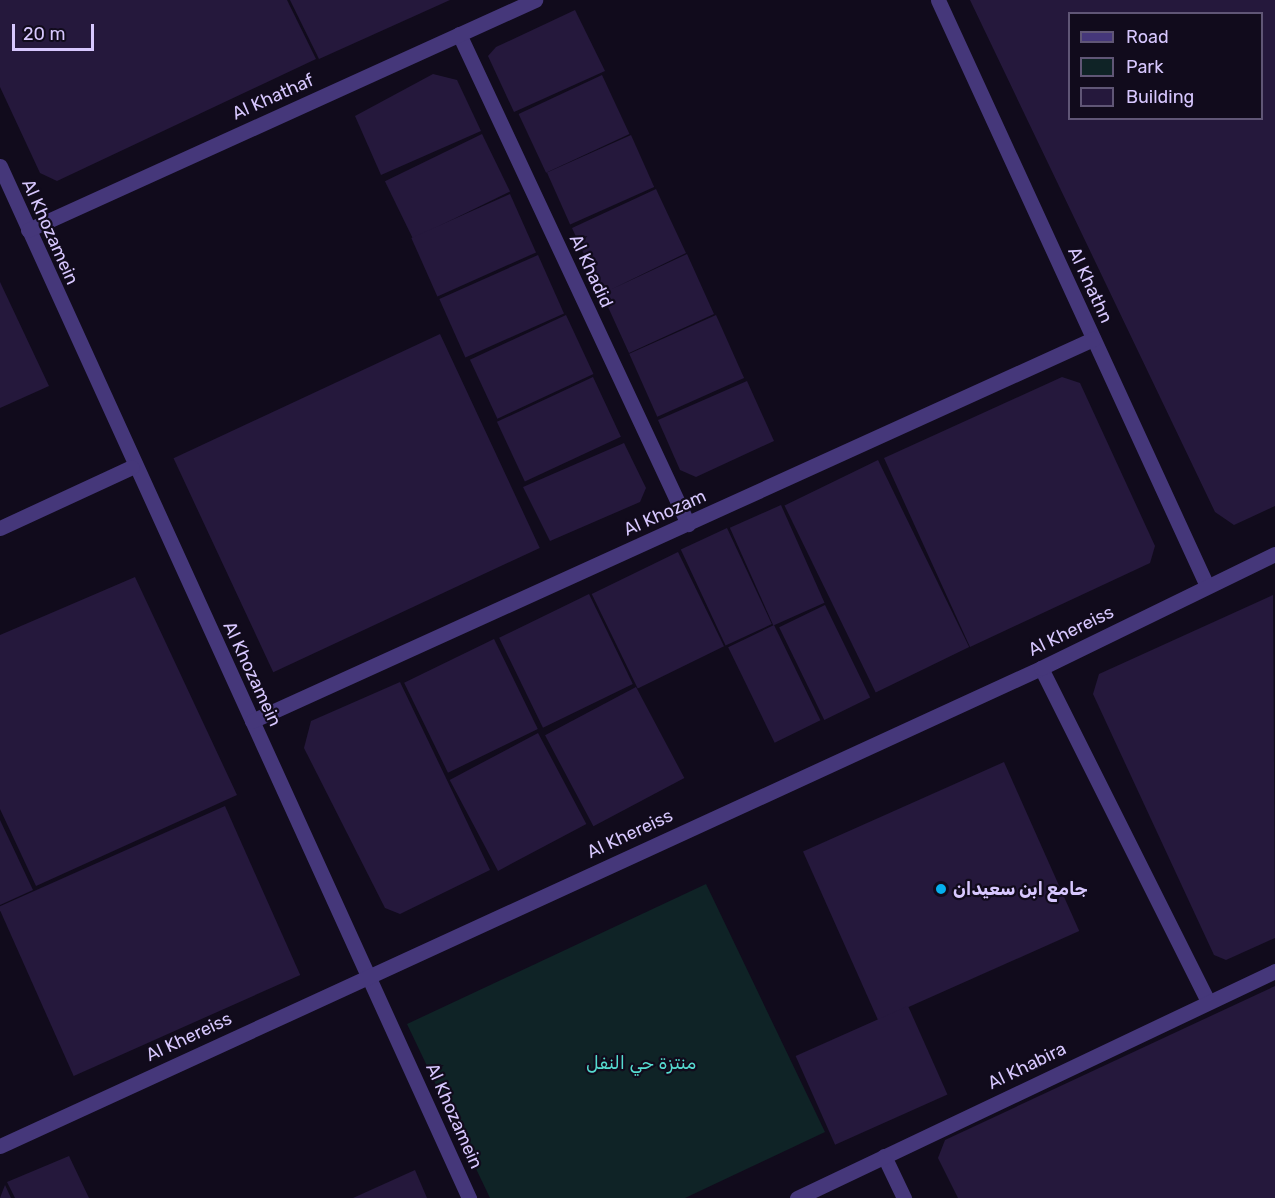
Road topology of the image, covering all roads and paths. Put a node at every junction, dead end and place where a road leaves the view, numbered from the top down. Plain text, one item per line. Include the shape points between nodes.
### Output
1 (535, 0) edge
2 (938, 0) edge
3 (459, 34) junction
4 (0, 166) edge
5 (28, 230) junction
6 (1094, 339) junction
7 (132, 467) junction
8 (688, 524) junction
9 (0, 528) edge
10 (1275, 554) edge
11 (1208, 586) junction
12 (1041, 668) junction
13 (252, 721) junction
14 (1275, 971) edge
15 (369, 975) junction
16 (1208, 1000) junction
17 (0, 1146) edge
18 (884, 1156) junction
19 (469, 1198) edge
20 (797, 1198) edge
21 (904, 1198) edge

1 - 3 street, Al Khathaf
2 - 6 street, Al Khathn
3 - 5 street, Al Khathaf
3 - 8 street, Al Khadid
4 - 5 street, Al Khozamein
5 - 7 street, Al Khozamein
6 - 8 street, Al Khozam
6 - 11 street, Al Khathn
7 - 9 street
7 - 13 street, Al Khozamein
8 - 13 street, Al Khozam
10 - 11 street, Al Khereiss
11 - 12 street, Al Khereiss
12 - 15 street, Al Khereiss
12 - 16 street
13 - 15 street, Al Khozamein
14 - 16 street, Al Khabira
15 - 17 street, Al Khereiss
15 - 19 street, Al Khozamein
16 - 18 street, Al Khabira
18 - 20 street, Al Khabira
18 - 21 street

